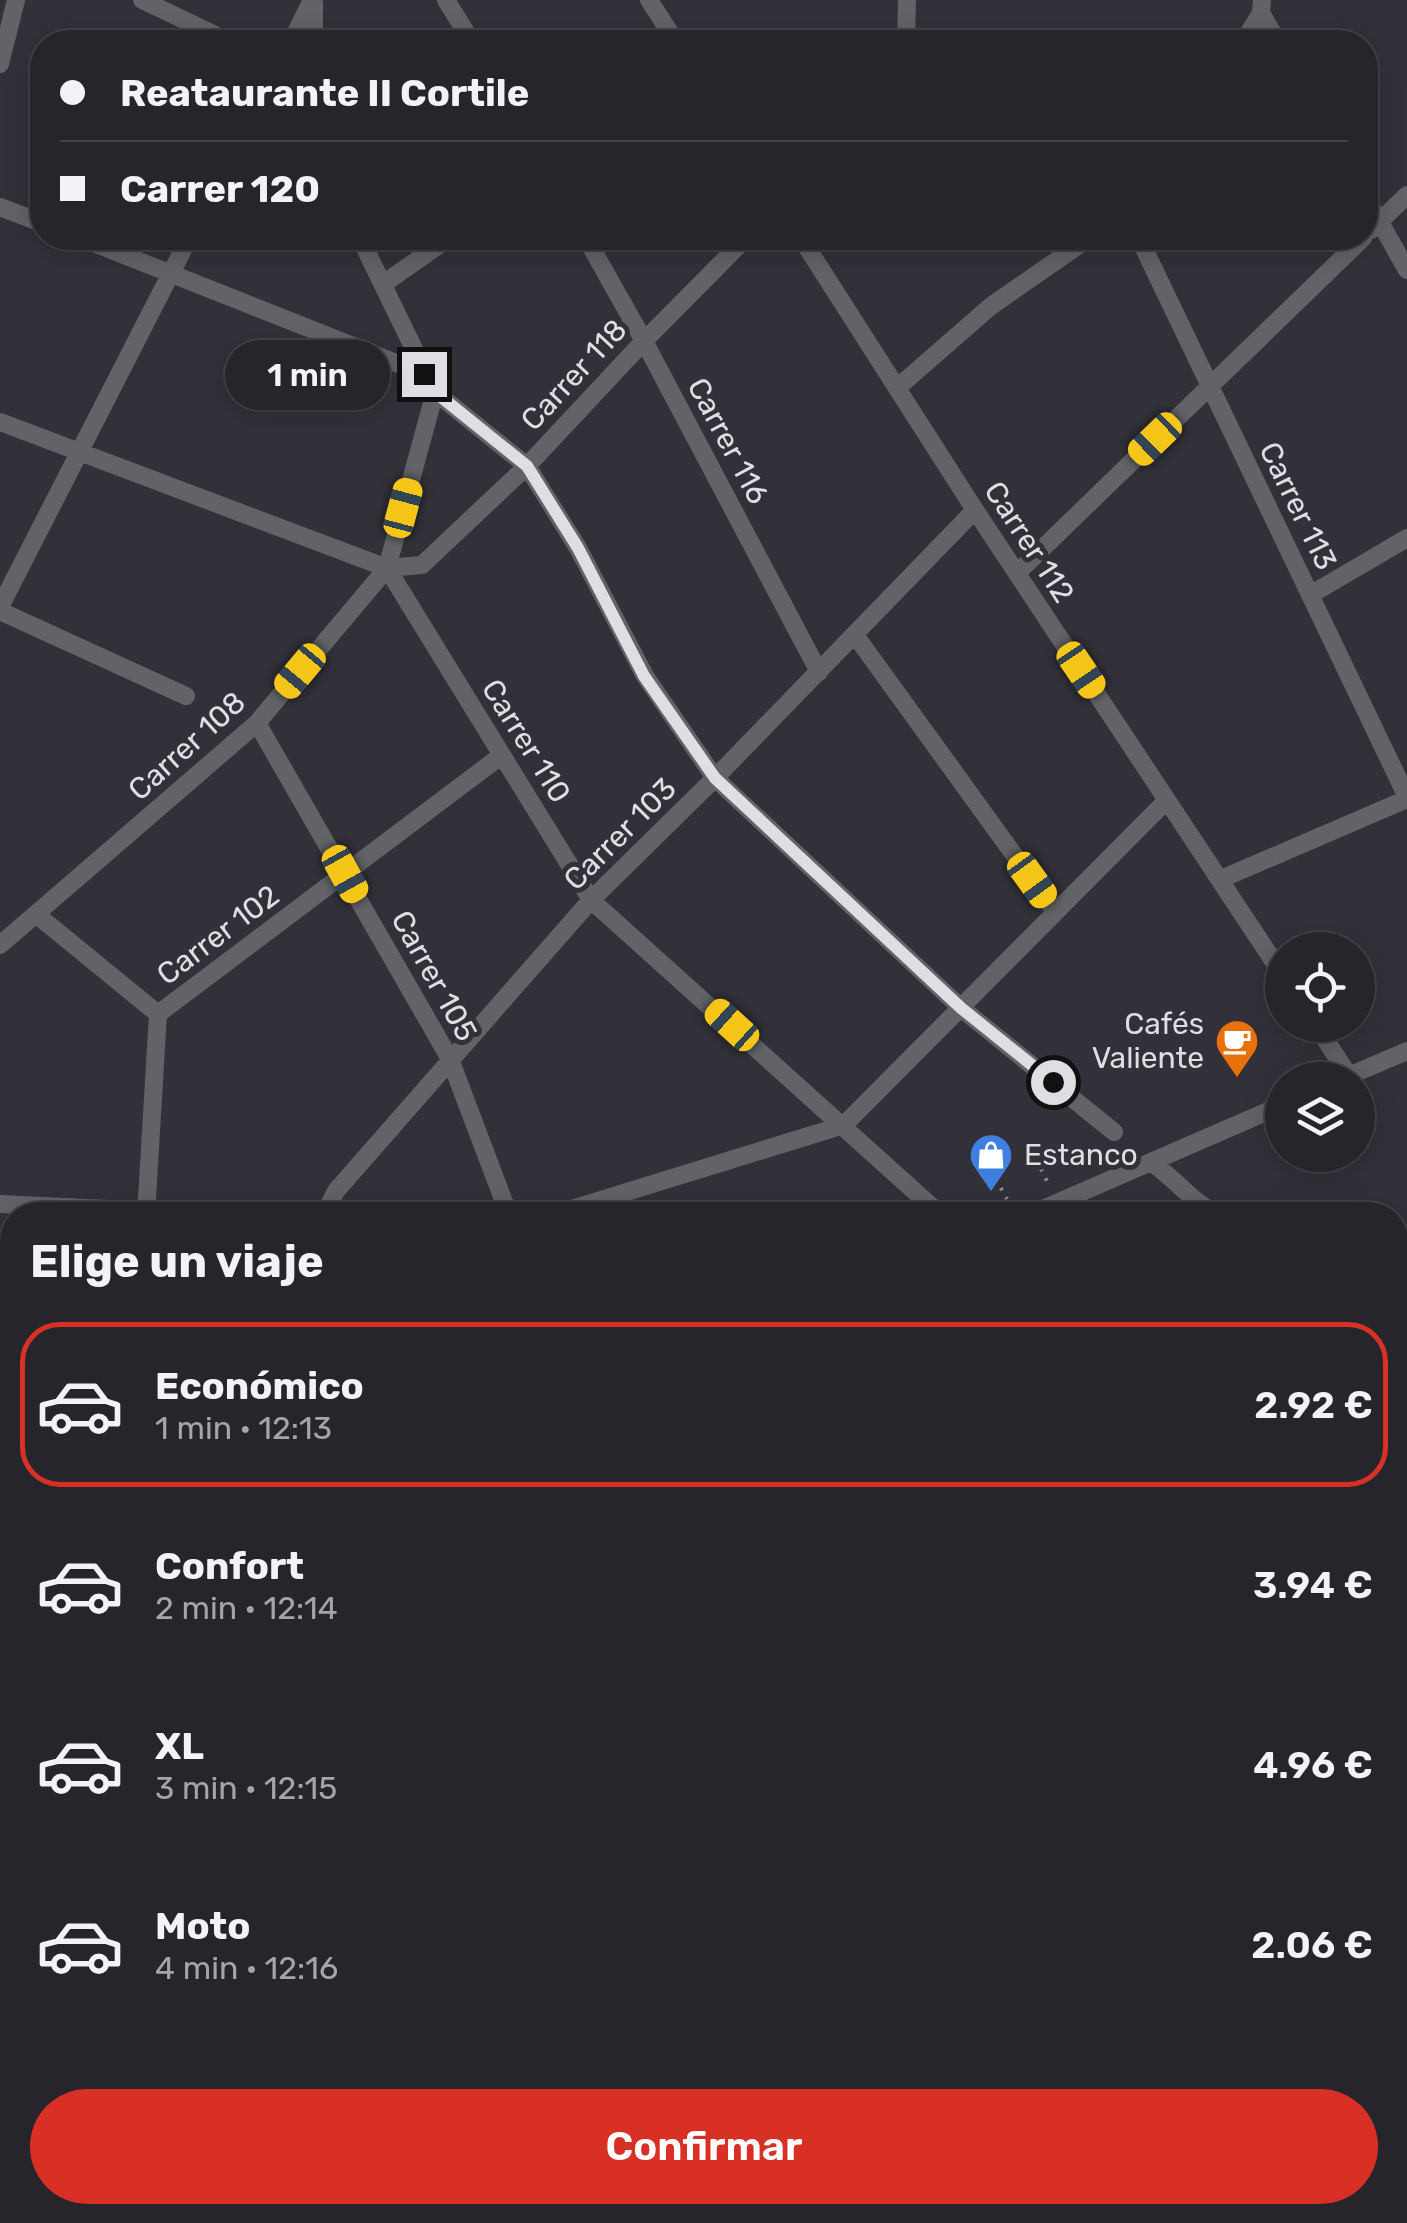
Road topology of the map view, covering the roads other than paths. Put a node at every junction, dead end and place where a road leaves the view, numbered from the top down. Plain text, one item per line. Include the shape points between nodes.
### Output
1 (16, 0) edge
2 (142, 0) edge
3 (313, 0) edge
4 (446, 0) edge
5 (649, 0) edge
6 (907, 0) edge
7 (1262, 7) edge
8 (205, 30) edge
9 (297, 30) edge
10 (314, 30) edge
11 (465, 30) edge
12 (668, 30) edge
13 (906, 30) edge
14 (1250, 30) edge
15 (1273, 30) edge
16 (0, 64) edge
17 (1407, 196) edge
18 (0, 207) edge
19 (30, 218) edge
20 (1378, 219) edge
21 (1380, 222) junction
22 (113, 250) edge
23 (183, 250) edge
24 (366, 250) edge
25 (432, 250) edge
26 (593, 250) edge
27 (734, 250) edge
28 (809, 250) edge
29 (1071, 250) edge
30 (1145, 250) edge
31 (1351, 250) edge
32 (1407, 270) edge
33 (171, 272) junction
34 (383, 284) junction
35 (644, 340) junction
36 (424, 374) junction
37 (1210, 386) junction
38 (897, 388) junction
39 (435, 392) junction
40 (0, 422) edge
41 (80, 452) junction
42 (527, 466) junction
43 (975, 510) junction
44 (1407, 538) edge
45 (387, 568) junction
46 (1017, 573) junction
47 (1310, 595) junction
48 (0, 609) edge
49 (855, 635) junction
50 (819, 672) junction
51 (186, 696) dead end
52 (257, 722) junction
53 (502, 754) junction
54 (715, 778) junction
55 (1407, 798) edge
56 (1167, 800) junction
57 (345, 874) junction
58 (1221, 880) junction
59 (592, 900) junction
60 (1054, 910) junction
61 (38, 915) junction
62 (0, 945) edge
63 (1265, 948) edge
64 (961, 1008) junction
65 (158, 1014) junction
66 (1407, 1050) edge
67 (450, 1060) junction
68 (1375, 1064) edge
69 (1265, 1112) edge
70 (844, 1125) junction
71 (1114, 1132) dead end
72 (1151, 1162) junction
73 (147, 1202) edge
74 (331, 1202) edge
75 (504, 1202) edge
76 (594, 1202) edge
77 (927, 1202) edge
78 (1059, 1202) edge
79 (1194, 1202) edge

1 - 16 street
2 - 8 street
3 - 9 street
3 - 10 street
4 - 11 street
5 - 12 street
6 - 13 street
7 - 14 street
7 - 15 street
17 - 21 street
18 - 19 street
20 - 21 street
21 - 32 street
22 - 33 street
23 - 33 street
24 - 34 street
25 - 34 street
26 - 35 street, Carrer 116
27 - 35 street, Carrer 118
28 - 38 street, Carrer 112
29 - 38 street via 991,306
30 - 37 street, Carrer 113
31 - 37 street
33 - 36 street
33 - 41 street
34 - 36 street
35 - 42 street, Carrer 118
35 - 50 street, Carrer 116
36 - 39 street
37 - 46 street
37 - 47 street, Carrer 113
38 - 43 street, Carrer 112
39 - 42 street
39 - 45 street, Carrer 108
40 - 41 street
41 - 45 street
41 - 48 street
42 - 45 street, Carrer 118 via 422,565
42 - 54 street via 644,676
43 - 46 street, Carrer 112
43 - 49 street, Carrer 103
44 - 47 street
45 - 52 street, Carrer 108
45 - 53 street, Carrer 110
46 - 56 street, Carrer 112
47 - 55 street, Carrer 113
48 - 51 street
49 - 50 street, Carrer 103
49 - 60 street
50 - 54 street, Carrer 103
52 - 57 street, Carrer 105
52 - 61 street, Carrer 108
53 - 57 street, Carrer 102
53 - 59 street, Carrer 110
54 - 59 street, Carrer 103
54 - 64 street
55 - 58 street
56 - 58 street, Carrer 112
56 - 60 street
57 - 65 street, Carrer 102
57 - 67 street, Carrer 105
58 - 63 street, Carrer 112
59 - 67 street, Carrer 103
59 - 70 street, Carrer 110
60 - 64 street
61 - 62 street, Carrer 108
61 - 65 street, Carrer 102
64 - 70 street
64 - 71 street
65 - 73 street, Carrer 102
66 - 68 street
67 - 74 street, Carrer 103
67 - 75 street, Carrer 105
69 - 72 street
70 - 76 street
70 - 77 street, Carrer 110
72 - 78 street
72 - 79 street

